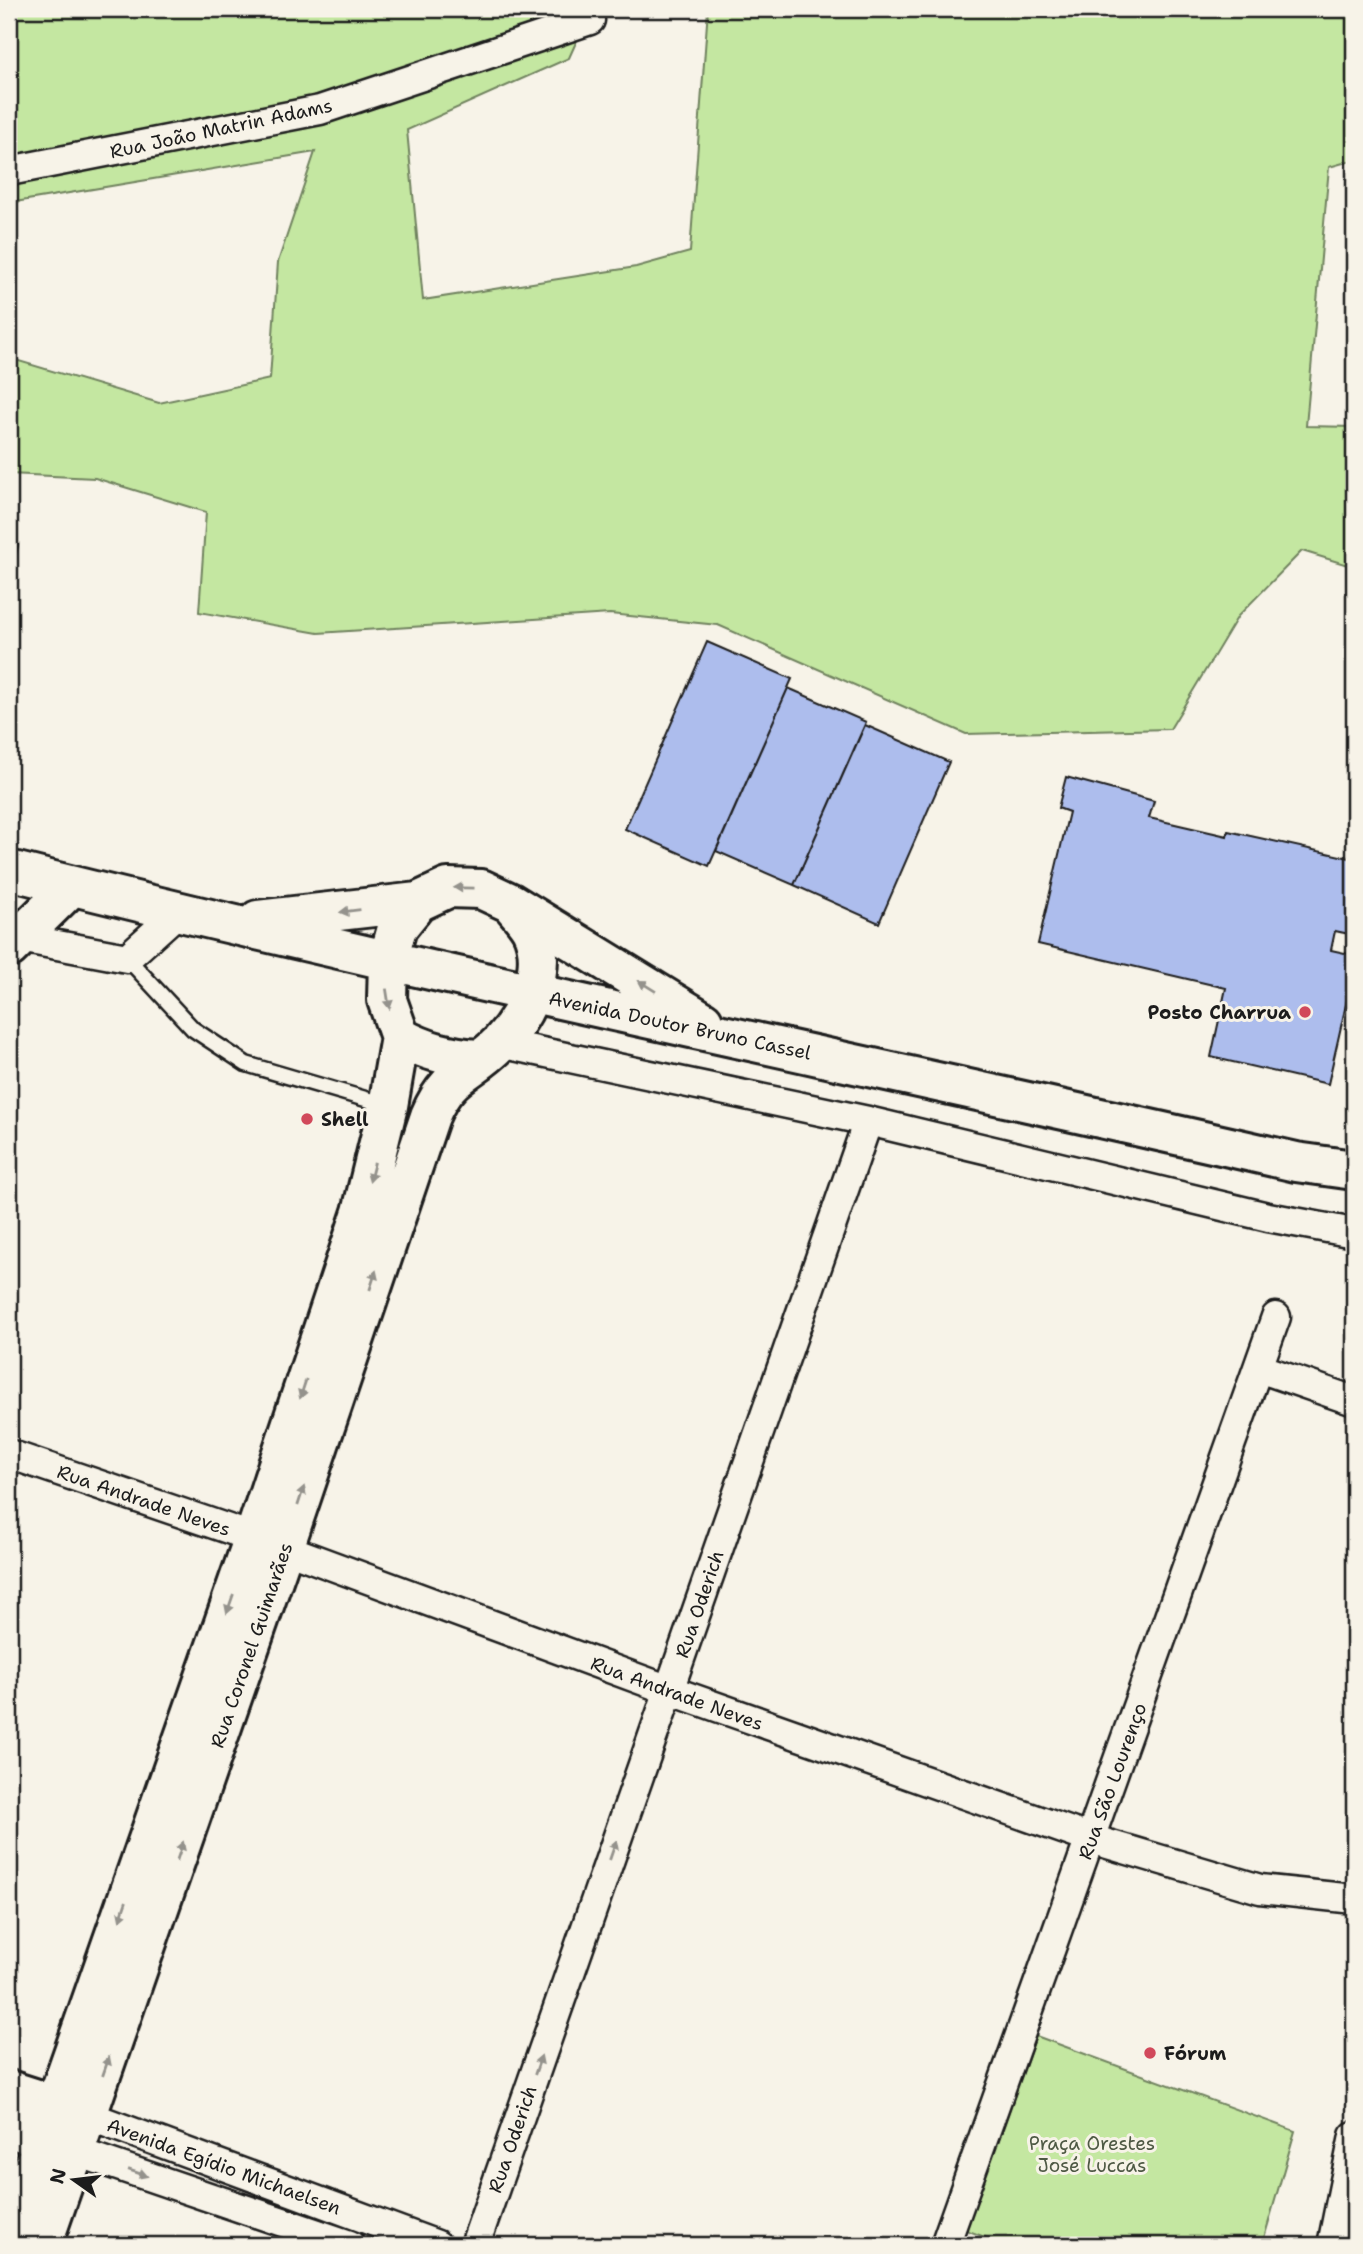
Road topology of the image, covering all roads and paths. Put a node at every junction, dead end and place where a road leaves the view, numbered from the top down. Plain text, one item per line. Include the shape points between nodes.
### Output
1 (590, 20) dead end
2 (9, 171) edge
3 (9, 870) edge
4 (72, 886) junction
5 (418, 902) junction
6 (511, 903) junction
7 (178, 912) junction
8 (228, 923) junction
9 (12, 941) edge
10 (127, 958) junction
11 (388, 960) junction
12 (532, 994) junction
13 (725, 1035) junction
14 (400, 1037) junction
15 (489, 1051) junction
16 (388, 1106) junction
17 (868, 1121) junction
18 (1354, 1170) edge
19 (1354, 1233) edge
20 (1276, 1317) dead end
21 (1259, 1368) junction
22 (1354, 1401) edge
23 (9, 1454) edge
24 (269, 1543) junction
25 (669, 1690) junction
26 (1091, 1839) junction
27 (1354, 1899) edge
28 (9, 2090) edge
29 (54, 2128) edge
30 (1354, 2136) edge
31 (9, 2237) edge
32 (42, 2245) edge
33 (350, 2245) edge
34 (437, 2245) edge
35 (475, 2245) edge
36 (945, 2245) edge
37 (1332, 2245) edge

1 - 2 street, Rua João Matrin Adams via 320,110
3 - 4 main road, Avenida Doutor Bruno Cassel
4 - 7 main road, Avenida Doutor Bruno Cassel
4 - 9 main road
6 -> 5 main road via 481,889 448,888
5 -> 8 main road
5 - 11 main road, Rua Coronel Guimarães via 397,928
6 - 12 main road, Rua Coronel Guimarães via 531,929 539,961
13 -> 6 main road
7 - 8 main road, Avenida Doutor Bruno Cassel
7 - 10 street
8 - 11 main road, Avenida Doutor Bruno Cassel
9 - 10 street
10 - 16 lane via 193,1029 246,1064
11 - 12 main road, Avenida Doutor Bruno Cassel
11 -> 14 main road, Rua Coronel Guimarães via 387,1000
12 - 13 main road, Avenida Doutor Bruno Cassel
12 - 15 main road, Rua Coronel Guimarães via 518,1020
13 - 18 main road, Avenida Doutor Bruno Cassel via 1296,1162
14 - 15 main road via 438,1054
14 - 16 main road, Rua Coronel Guimarães
15 - 17 street
24 -> 15 main road, Rua Coronel Guimarães via 439,1095
16 -> 24 main road, Rua Coronel Guimarães
17 - 19 street via 1268,1217
17 - 25 street, Rua Oderich
20 - 21 street, Rua São Lourenço
21 - 22 street
21 - 26 street, Rua São Lourenço
23 - 24 street, Rua Andrade Neves
24 - 25 street, Rua Andrade Neves
24 - 29 main road, Rua Coronel Guimarães
25 - 26 street, Rua Andrade Neves
35 -> 25 street, Rua Oderich
26 - 27 street, Rua Andrade Neves via 1260,1889
26 - 36 street, Rua São Lourenço
28 - 29 main road, Avenida Egídio Michaelsen
29 - 31 main road, Rua Coronel Guimarães
29 - 32 main road, Rua Coronel Guimarães
29 -> 33 street, Avenida Egídio Michaelsen
29 - 34 street, Avenida Egídio Michaelsen
30 - 37 street

